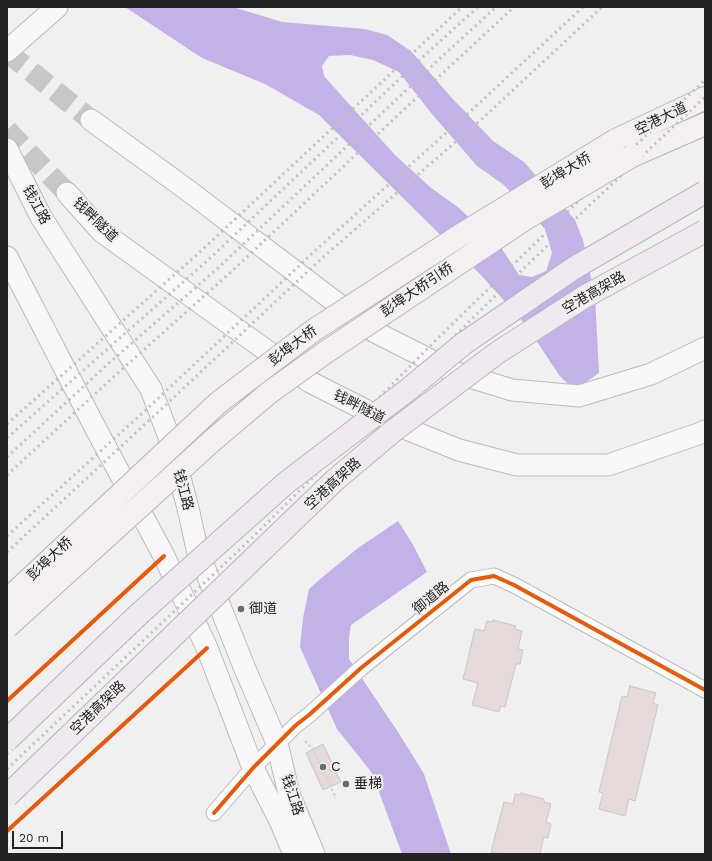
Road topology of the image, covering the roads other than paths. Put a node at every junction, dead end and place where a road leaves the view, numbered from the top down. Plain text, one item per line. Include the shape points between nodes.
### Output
1 (57, 7) edge
2 (7, 51) edge
3 (705, 98) edge
4 (91, 120) tunnel mouth
5 (705, 124) edge
6 (616, 140) joint
7 (7, 149) edge
8 (632, 156) joint
9 (705, 192) edge
10 (68, 193) tunnel mouth
11 (705, 231) edge
12 (7, 257) edge
13 (705, 348) edge
14 (705, 431) edge
15 (213, 440) joint
16 (7, 600) edge
17 (7, 627) edge
18 (705, 690) edge
19 (7, 740) edge
20 (277, 744) junction
21 (253, 768) junction
22 (7, 796) edge
23 (214, 813) dead end
24 (294, 854) edge
25 (314, 854) edge

1 - 2 main road
3 - 6 main road, 空港大道
4 - 13 main road via 375,332 454,372 512,390 579,396 651,374
5 - 8 main road, 空港大道
6 - 16 main road, 彭埠大桥, bridge via 459,236 314,330 219,402
7 - 20 main road, 钱江路 via 41,217 151,389 169,437 198,548
8 - 15 main road, 彭埠大桥引桥, bridge via 525,219 332,347 270,392
9 - 19 highway, 空港高架路, bridge via 574,268 476,335 287,482 139,614
10 - 14 main road, 钱畔隧道 via 102,232 310,382 389,422 459,450 517,465 608,465
11 - 22 highway, 空港高架路, bridge via 584,297 497,353 392,432 335,480
12 - 21 main road, 钱江路 via 164,556 207,648
15 - 17 main road, 彭埠大桥, bridge
18 - 20 street, 御道路 via 494,576 471,580 361,668
20 - 21 street, 御道路
20 - 25 main road, 钱江路 via 290,794
21 - 23 street, 御道路
21 - 24 main road, 钱江路

